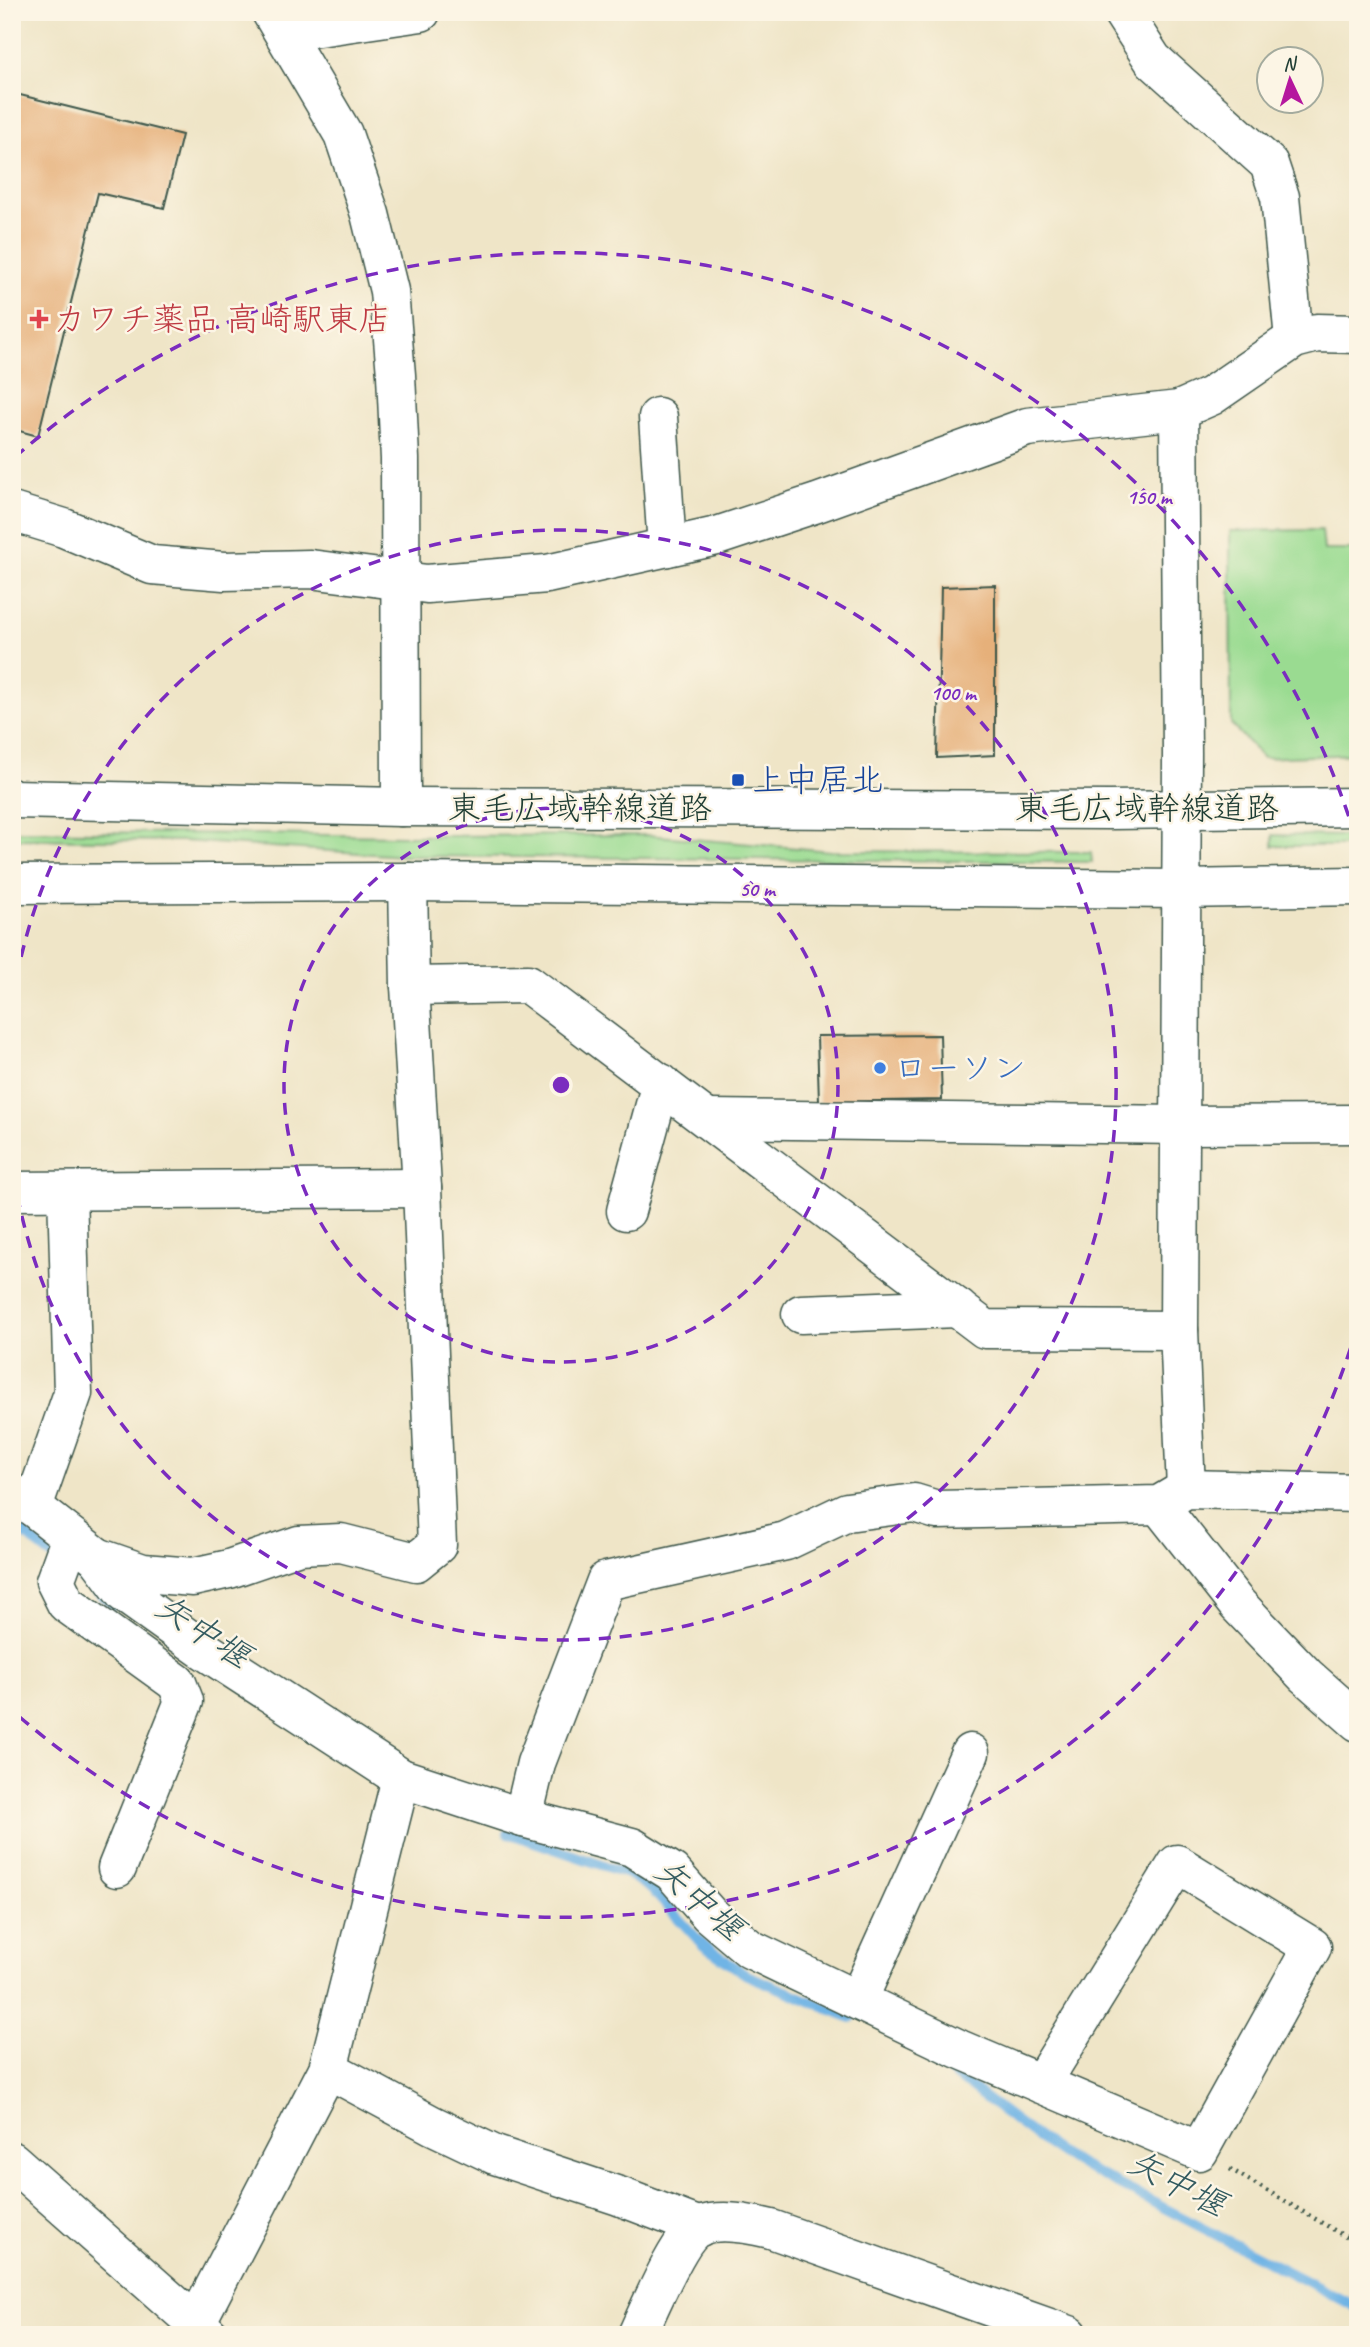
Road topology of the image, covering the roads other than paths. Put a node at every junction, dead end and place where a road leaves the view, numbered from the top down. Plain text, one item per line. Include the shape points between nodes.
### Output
1 (421, 12) edge
2 (1122, 12) edge
3 (278, 22) edge
4 (1358, 334) edge
5 (1294, 339) junction
6 (1178, 410) junction
7 (658, 417) dead end
8 (12, 512) edge
9 (667, 547) junction
10 (402, 580) junction
11 (12, 799) edge
12 (401, 807) junction
13 (1358, 807) edge
14 (1182, 810) junction
15 (408, 882) junction
16 (12, 884) edge
17 (1358, 886) edge
18 (1181, 889) junction
19 (410, 986) junction
20 (661, 1083) junction
21 (709, 1119) junction
22 (1180, 1125) junction
23 (1358, 1125) edge
24 (422, 1188) junction
25 (12, 1191) edge
26 (68, 1192) junction
27 (625, 1211) dead end
28 (958, 1308) junction
29 (802, 1314) dead end
30 (1179, 1330) junction
31 (1358, 1493) edge
32 (1172, 1497) junction
33 (23, 1500) edge
34 (72, 1555) junction
35 (1358, 1722) edge
36 (970, 1753) dead end
37 (398, 1790) junction
38 (523, 1818) junction
39 (117, 1868) dead end
40 (858, 2000) junction
41 (328, 2069) junction
42 (1041, 2084) junction
43 (12, 2161) edge
44 (699, 2227) junction
45 (202, 2329) edge
46 (637, 2335) edge
47 (1069, 2335) edge

1 - 3 main road
2 - 5 main road via 1153,60 1269,164 1280,197
3 - 10 main road via 344,134 389,291 397,387
4 - 5 main road via 1317,333
5 - 6 main road via 1211,396
6 - 9 main road via 1027,427 817,503 717,536
6 - 14 main road
7 - 9 main road
8 - 10 main road via 152,565 224,571 310,569
9 - 10 main road via 548,574 427,584
10 - 12 main road
11 - 12 main road, 東毛広域幹線道路
12 - 14 main road, 東毛広域幹線道路
13 - 14 main road, 東毛広域幹線道路
14 - 18 main road
15 - 16 main road
15 - 18 main road
15 - 19 main road
17 - 18 main road
18 - 22 main road
19 - 20 main road via 528,984
19 - 24 main road
20 - 21 main road
20 - 27 main road
21 - 22 main road
21 - 28 main road
22 - 23 main road
22 - 30 main road
24 - 26 main road
24 - 34 main road via 437,1545 416,1562 341,1544 299,1545 193,1577 143,1573
25 - 26 main road
26 - 33 main road via 73,1393
28 - 29 main road
28 - 30 main road via 985,1329
30 - 32 main road
31 - 32 main road
32 - 35 main road via 1237,1604
32 - 38 main road via 937,1510 914,1503 847,1512 786,1541 606,1581 536,1763
33 - 34 main road
34 - 37 main road
34 - 39 main road via 66,1603 177,1683 184,1701
36 - 40 main road
37 - 38 main road
37 - 41 main road
38 - 40 main road via 632,1847 672,1872 709,1914 751,1949
40 - 42 main road
41 - 44 main road via 495,2155
41 - 45 main road
42 - 42 main road via 1199,2151 1312,1947 1177,1864
43 - 45 main road
44 - 46 main road via 685,2239
44 - 47 main road via 722,2223 771,2229

